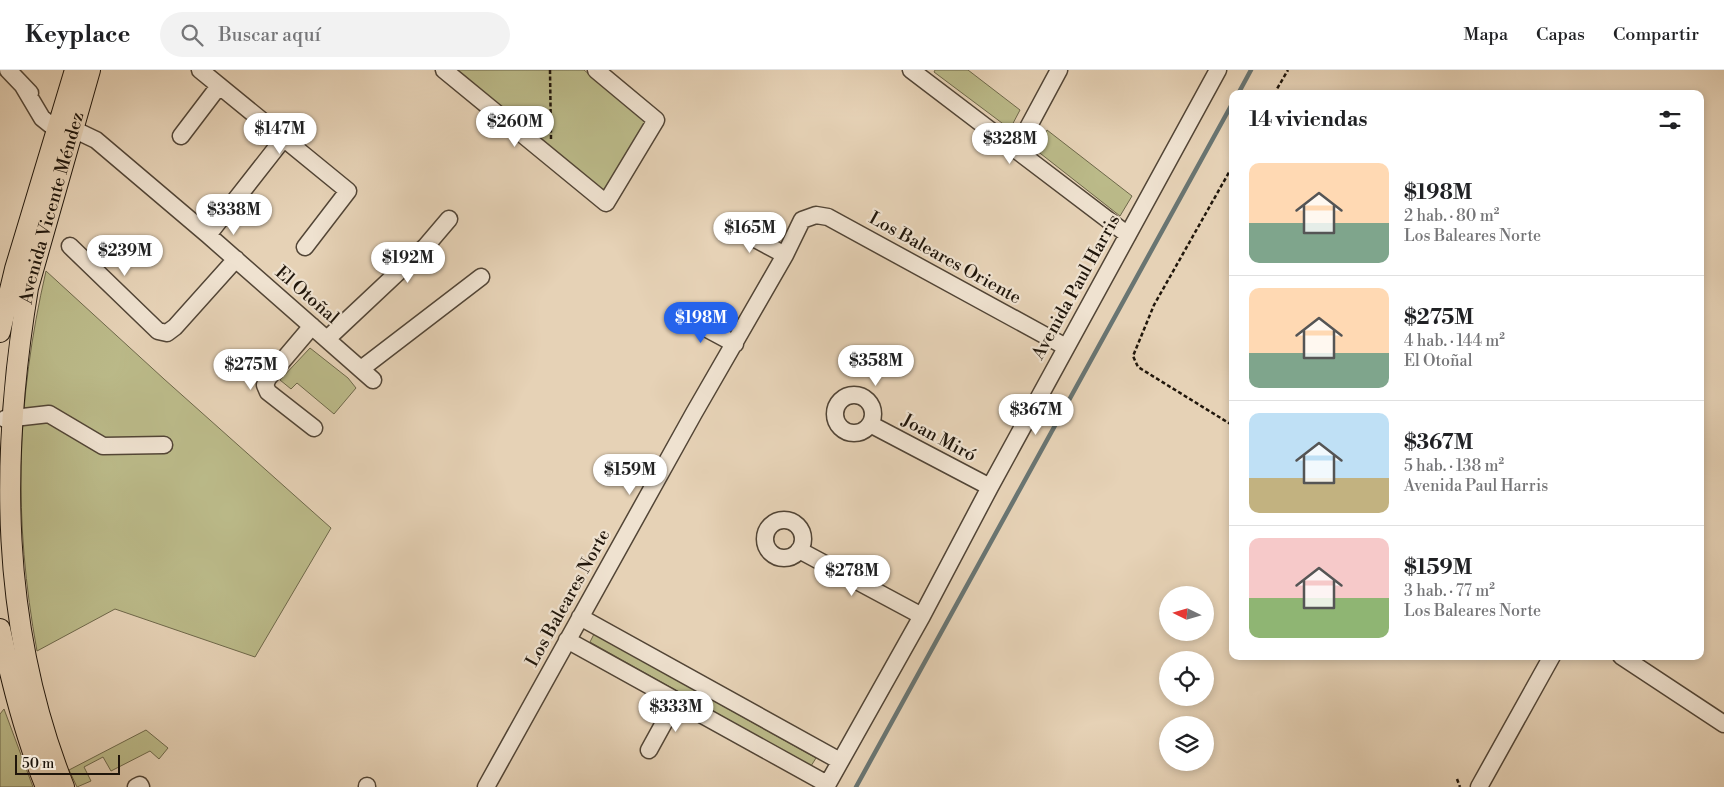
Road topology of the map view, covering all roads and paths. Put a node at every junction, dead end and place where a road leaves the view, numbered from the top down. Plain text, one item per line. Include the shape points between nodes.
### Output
1 (8, 70) edge
2 (75, 70) edge
3 (90, 70) edge
4 (200, 70) edge
5 (444, 70) edge
6 (550, 70) edge
7 (596, 70) edge
8 (1059, 70) edge
9 (1218, 70) edge
10 (1288, 70) edge
11 (914, 71) edge
12 (219, 86) junction
13 (1276, 90) edge
14 (64, 125) junction
15 (181, 136) dead end
16 (284, 138) junction
17 (1016, 150) junction
18 (551, 158) junction
19 (1229, 172) edge
20 (449, 219) dead end
21 (802, 220) joint
22 (731, 226) dead end
23 (208, 235) junction
24 (1128, 235) junction
25 (70, 246) dead end
26 (305, 247) dead end
27 (784, 255) junction
28 (236, 260) junction
29 (481, 277) dead end
30 (682, 316) dead end
31 (312, 326) junction
32 (0, 332) edge
33 (327, 339) junction
34 (735, 344) junction
35 (1066, 347) junction
36 (5, 419) junction
37 (1229, 423) edge
38 (870, 424) dead end
39 (314, 428) dead end
40 (164, 444) dead end
41 (990, 487) junction
42 (799, 550) dead end
43 (922, 616) junction
44 (580, 617) junction
45 (0, 629) edge
46 (567, 640) junction
47 (1550, 660) edge
48 (1627, 660) edge
49 (676, 701) junction
50 (1724, 724) edge
51 (649, 750) dead end
52 (840, 761) junction
53 (1457, 779) dead end
54 (826, 786) edge
55 (46, 787) edge
56 (64, 787) edge
57 (136, 787) edge
58 (141, 787) edge
59 (486, 787) edge
60 (1460, 787) edge
61 (1479, 787) edge

1 - 14 street, El Otoñal
2 - 14 main road, Avenida Vicente Méndez
3 - 14 main road, Avenida Vicente Méndez
4 - 12 street
5 - 18 street
6 - 18 path
7 - 18 street via 656,120 606,203
8 - 17 street
9 - 24 street, Avenida Paul Harris
10 - 13 path
11 - 17 street
12 - 15 street
12 - 16 street
14 - 23 street, El Otoñal via 96,140
14 - 32 main road, Avenida Vicente Méndez via 15,269
14 - 36 main road, Avenida Vicente Méndez via 19,324
16 - 23 street
16 - 26 street via 348,191
17 - 24 street
19 - 37 path via 1154,305 1133,356 1138,368
20 - 33 street via 426,246
21 - 27 street, Los Baleares Norte
21 - 35 street, Los Baleares Oriente via 816,215 828,217
22 - 27 street
23 - 28 street, El Otoñal
24 - 35 street, Avenida Paul Harris
25 - 28 street via 158,331 167,333
27 - 34 street, Los Baleares Norte
28 - 31 street, El Otoñal
29 - 33 street, El Otoñal via 367,374
30 - 34 street
31 - 33 street, El Otoñal
31 - 39 street via 265,385 268,392
34 - 44 street, Los Baleares Norte
35 - 41 street, Avenida Paul Harris
36 - 40 street via 49,414 102,446
36 - 56 main road, Avenida Vicente Méndez via 2,509 8,587 22,663 46,745
38 - 41 street, Joan Miró
41 - 43 street, Avenida Paul Harris
42 - 43 street
43 - 52 street, Avenida Paul Harris
44 - 46 street, Los Baleares Norte
44 - 52 street
45 - 55 main road via 12,686
46 - 49 street
46 - 59 street, Los Baleares Norte
47 - 61 street
48 - 50 street
49 - 51 street
49 - 54 street
52 - 54 street, Avenida Paul Harris
53 - 60 path
57 - 58 street

